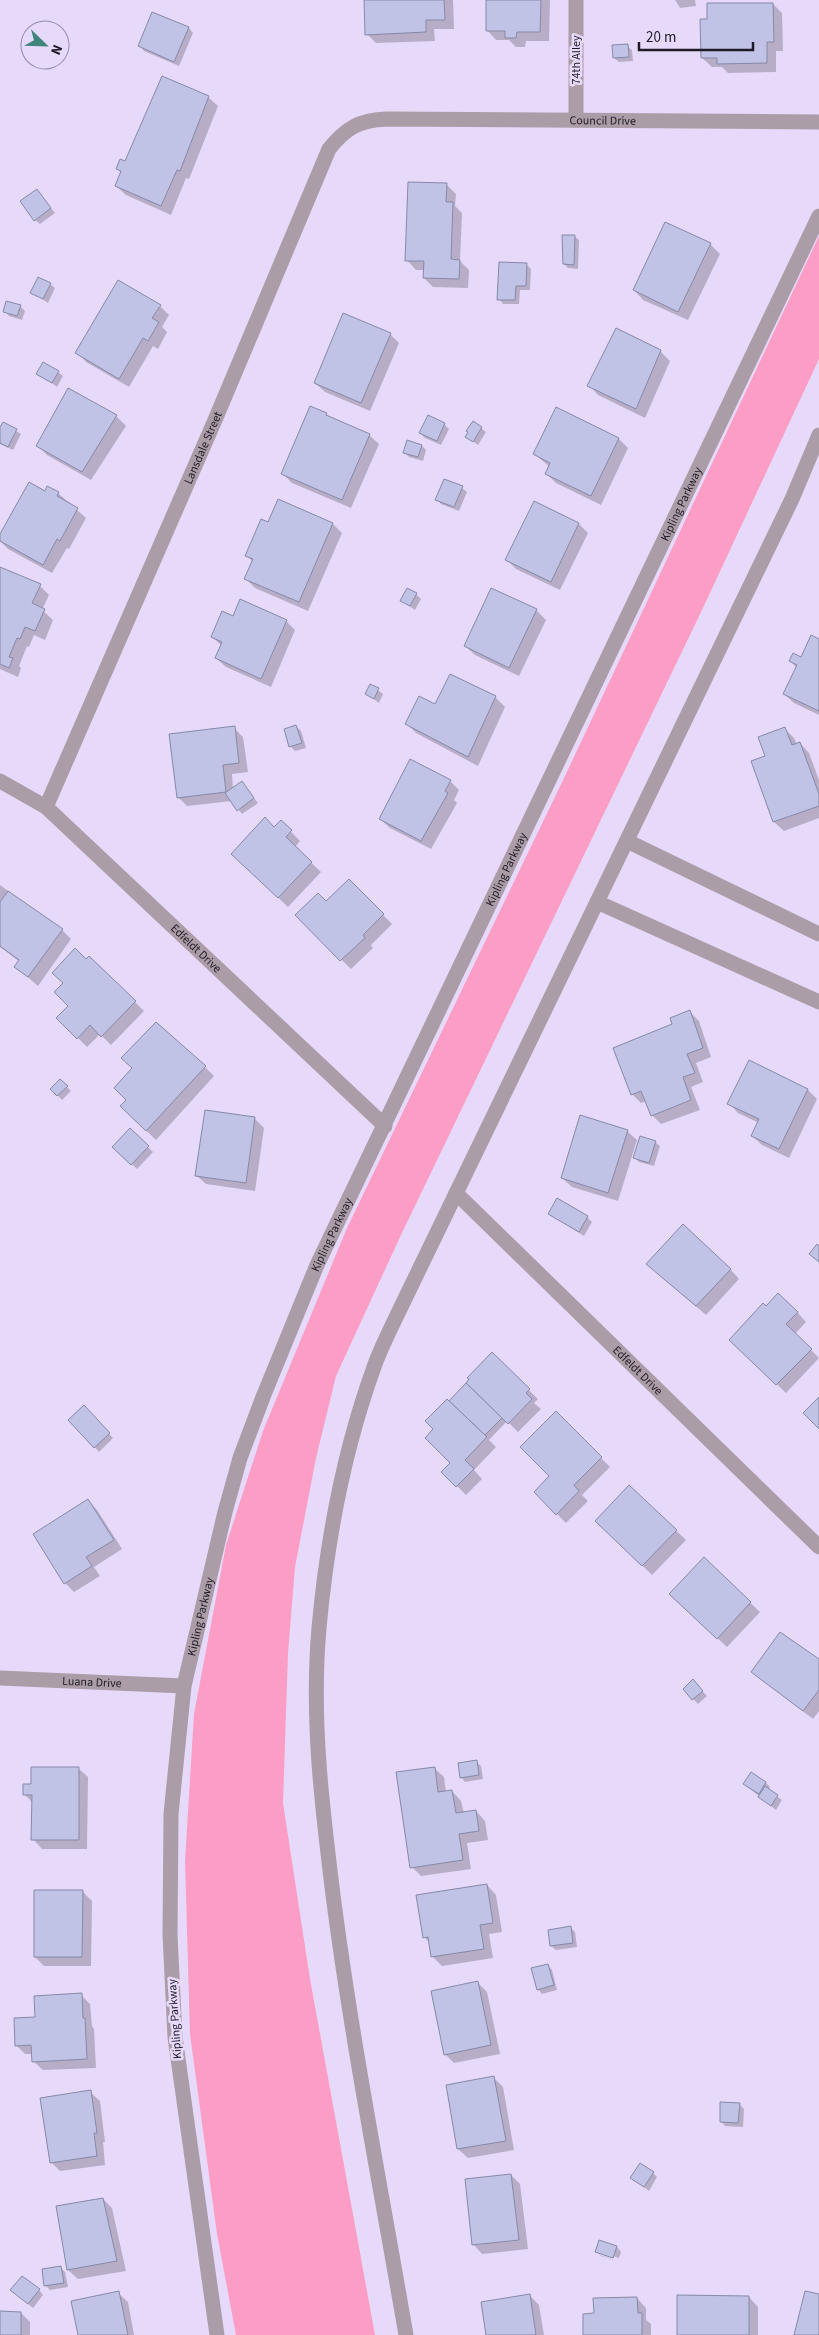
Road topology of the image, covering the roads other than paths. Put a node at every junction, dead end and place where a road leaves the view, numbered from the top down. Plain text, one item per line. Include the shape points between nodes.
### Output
1 (576, 0) edge
2 (387, 119) joint
3 (576, 120) junction
4 (819, 122) edge
5 (819, 216) edge
6 (819, 435) edge
7 (0, 781) edge
8 (46, 807) junction
9 (626, 841) junction
10 (597, 902) junction
11 (819, 934) edge
12 (819, 1002) edge
13 (384, 1126) junction
14 (456, 1193) junction
15 (819, 1547) edge
16 (0, 1678) edge
17 (184, 1686) junction
18 (217, 2335) edge
19 (406, 2335) edge

1 - 3 street, 74th Alley
2 - 3 street, Council Drive
2 - 8 street, Lansdale Street via 351,127 329,149 216,420
3 - 4 street, Council Drive
5 - 13 street, Kipling Parkway
6 - 9 street via 792,499
7 - 8 street, Edfeldt Drive
8 - 13 street, Edfeldt Drive
9 - 10 street
9 - 11 street
10 - 12 street
10 - 14 street
13 - 17 street, Kipling Parkway via 317,1265 240,1458
14 - 15 street, Edfeldt Drive
14 - 19 street via 375,1366 344,1469 329,1543 316,1692 320,1791 340,1946
16 - 17 street, Luana Drive
17 - 18 street, Kipling Parkway via 172,1814 170,1935 175,2037

